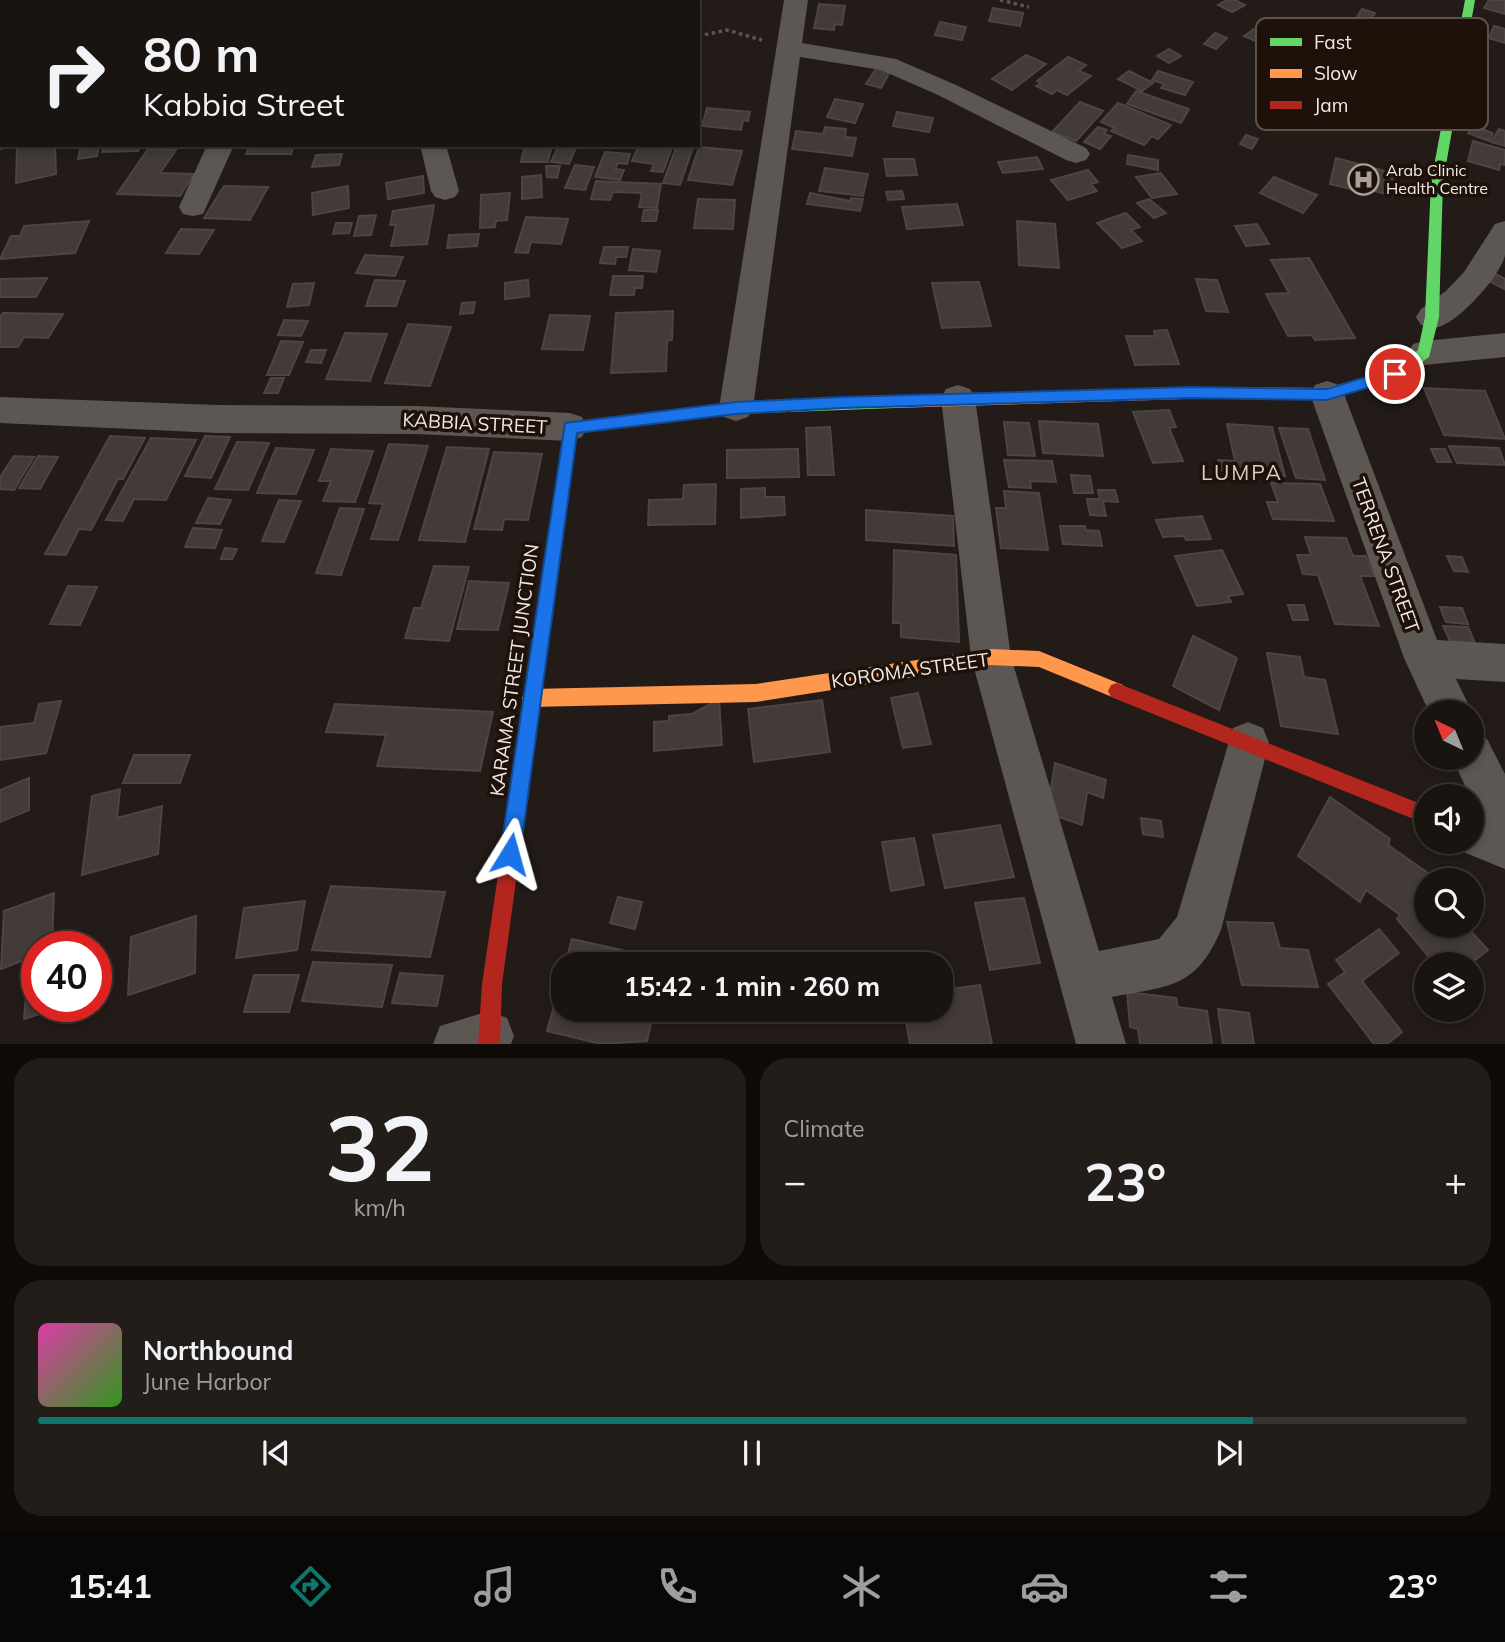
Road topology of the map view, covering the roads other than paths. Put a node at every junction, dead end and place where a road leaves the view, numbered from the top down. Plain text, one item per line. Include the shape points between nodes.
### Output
1 (796, 0) edge
2 (1470, 0) edge
3 (1467, 18) edge
4 (788, 48) junction
5 (1446, 130) edge
6 (220, 147) edge
7 (434, 147) edge
8 (1076, 154) dead end
9 (445, 191) dead end
10 (193, 207) dead end
11 (1505, 231) edge
12 (1433, 317) junction
13 (1505, 345) edge
14 (1424, 352) junction
15 (1327, 394) junction
16 (958, 398) junction
17 (736, 408) junction
18 (0, 410) edge
19 (570, 428) junction
20 (991, 657) junction
21 (1424, 658) junction
22 (1505, 663) edge
23 (531, 698) junction
24 (1445, 700) edge
25 (1248, 743) junction
26 (1480, 770) edge
27 (1414, 810) edge
28 (1505, 821) edge
29 (1484, 838) edge
30 (1505, 846) edge
31 (1084, 978) junction
32 (478, 1041) edge
33 (1101, 1044) edge

1 - 4 street
2 - 3 street
4 - 8 street via 887,64
4 - 17 street
5 - 12 street via 1437,182
6 - 10 street
7 - 9 street
11 - 12 street via 1471,287
12 - 14 street
13 - 14 street
14 - 15 street, KABBIA STREET via 1395,374
15 - 16 street, KABBIA STREET
15 - 21 street, TERRENA STREET
16 - 17 street, KABBIA STREET
16 - 20 street
17 - 19 street, KABBIA STREET
18 - 19 street, KABBIA STREET via 218,419 416,419
19 - 23 street, KARAMA STREET JUNCTION
20 - 23 street, KOROMA STREET via 756,693
20 - 25 street, KOROMA STREET via 1040,659
20 - 31 street
21 - 22 street
21 - 24 street, TERRENA STREET
23 - 32 street, KARAMA STREET JUNCTION via 492,984
25 - 27 street, KOROMA STREET
25 - 31 street via 1197,930 1172,961
26 - 28 street
29 - 30 street
31 - 33 street

